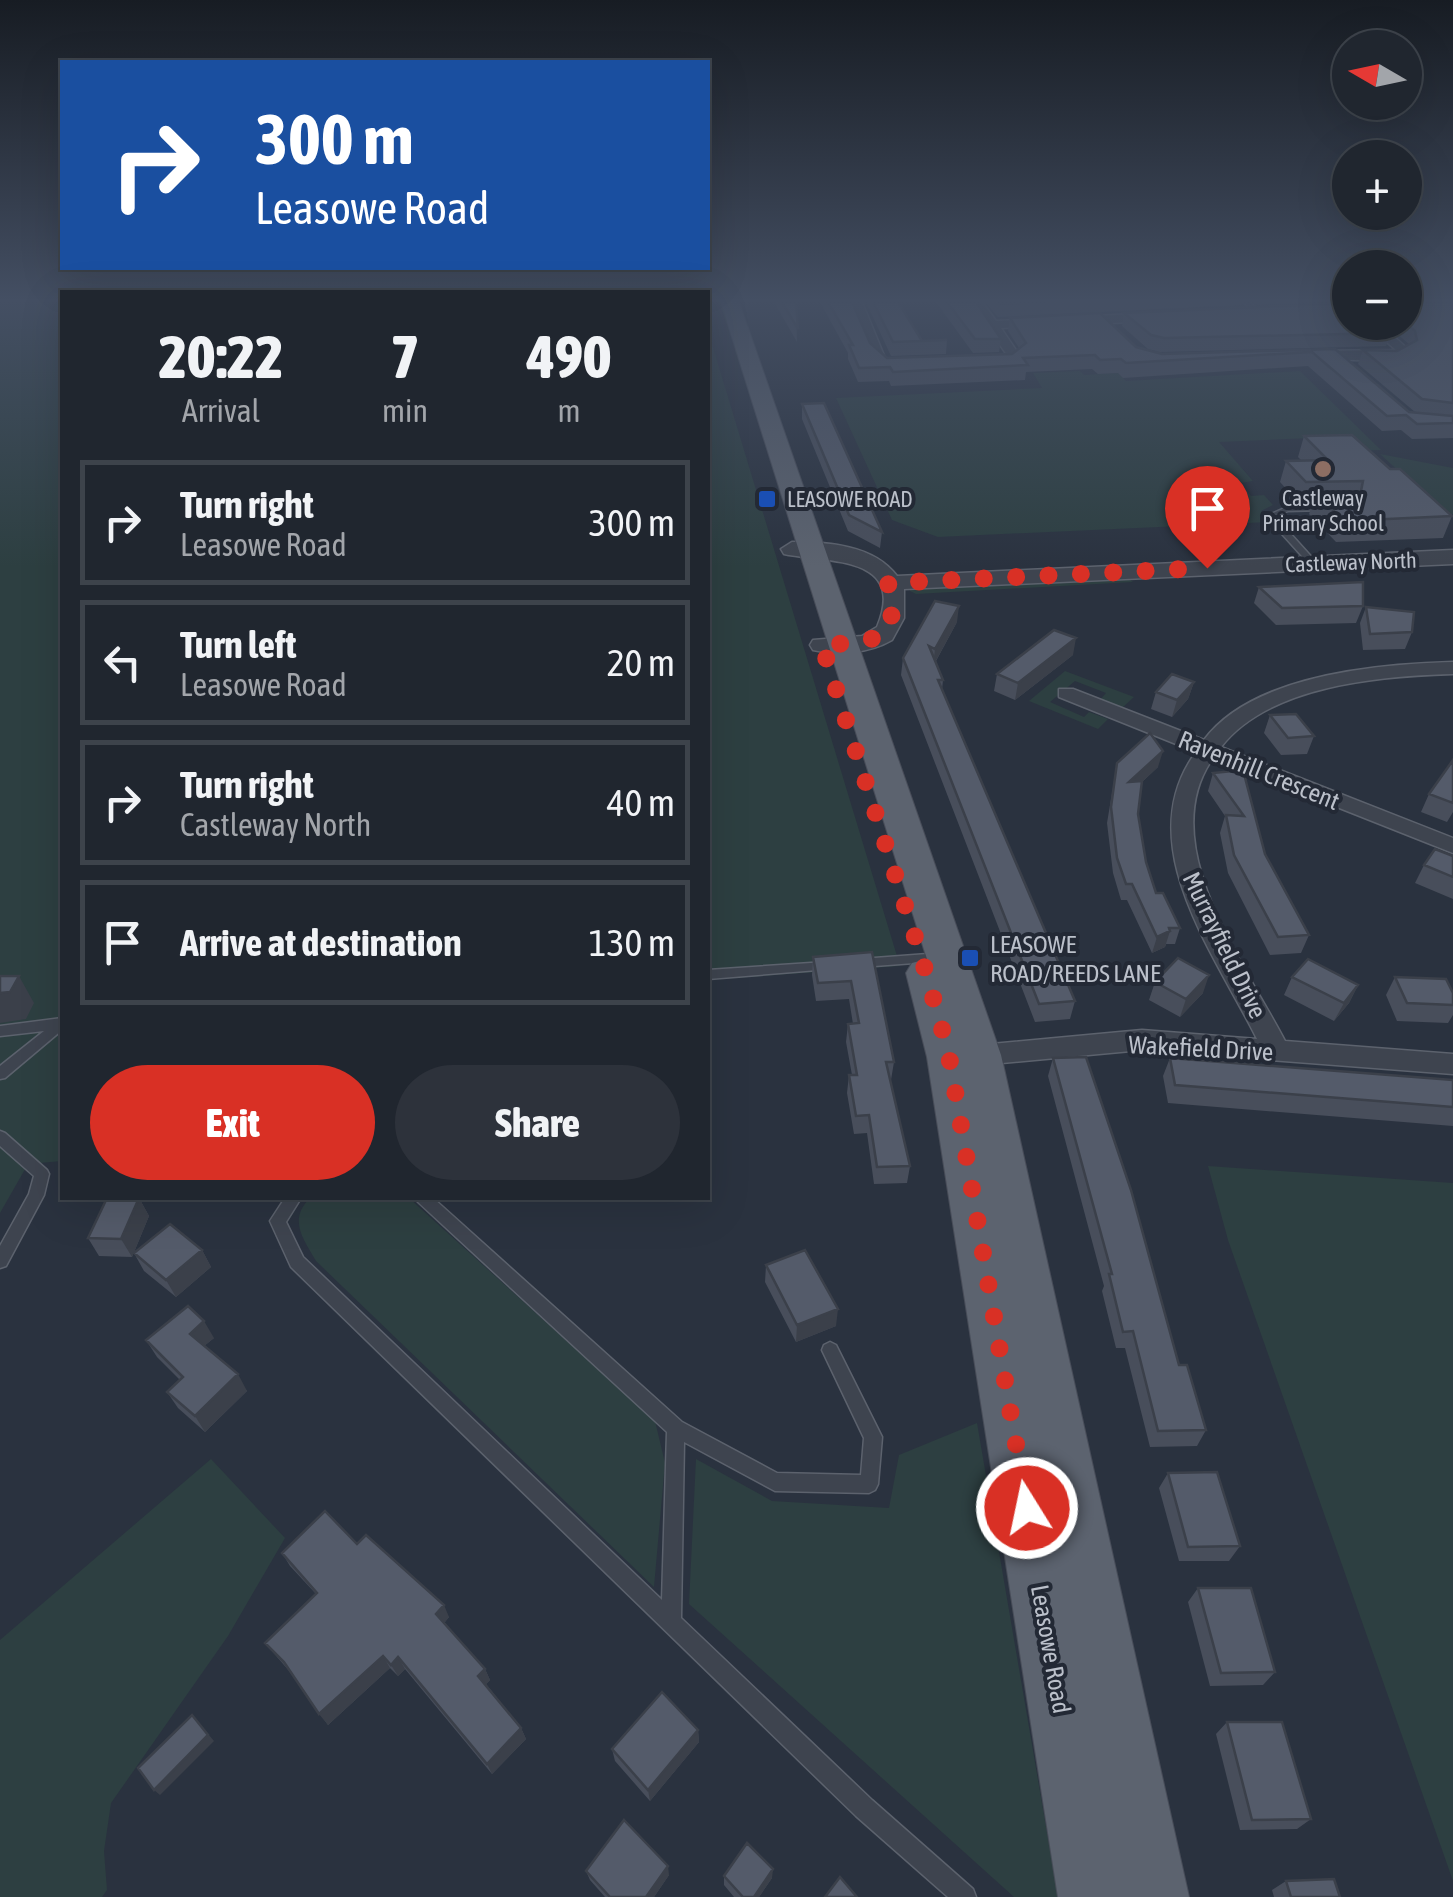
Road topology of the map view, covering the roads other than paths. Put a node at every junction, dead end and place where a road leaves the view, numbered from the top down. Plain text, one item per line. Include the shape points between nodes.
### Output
1 (746, 391) edge
2 (756, 391) edge
3 (1334, 508) edge
4 (803, 548) junction
5 (1453, 558) edge
6 (1321, 571) junction
7 (1453, 574) edge
8 (892, 591) junction
9 (834, 644) junction
10 (1453, 668) edge
11 (1066, 694) dead end
12 (1206, 749) junction
13 (1453, 846) edge
14 (935, 958) junction
15 (710, 975) edge
16 (60, 1023) edge
17 (0, 1030) edge
18 (1278, 1052) junction
19 (964, 1056) junction
20 (1453, 1064) edge
21 (0, 1074) edge
22 (0, 1137) edge
23 (293, 1200) edge
24 (425, 1200) edge
25 (0, 1261) edge
26 (830, 1350) dead end
27 (676, 1428) junction
28 (671, 1623) junction
29 (965, 1897) edge
30 (1094, 1897) edge
31 (1153, 1897) edge

1 - 4 main road, Leasowe Road
2 - 4 main road, Leasowe Road
3 - 6 lane via 1275,514
4 - 8 street via 864,560
4 - 9 main road, Leasowe Road
5 - 6 street, Castleway North
6 - 7 street, Castleway North
6 - 8 street, Castleway North
8 - 9 street via 892,622 883,634
9 - 14 main road, Leasowe Road
10 - 12 street, Murrayfield Drive via 1391,669 1309,684 1246,712
11 - 12 street, Ravenhill Crescent
12 - 13 street, Ravenhill Crescent
12 - 18 street, Murrayfield Drive via 1183,796 1179,834 1188,879
14 - 15 lane
14 - 19 main road, Leasowe Road
16 - 17 lane
16 - 21 lane
18 - 19 street, Wakefield Drive via 1142,1040
18 - 20 street, Wakefield Drive
19 - 30 main road, Leasowe Road
19 - 31 main road, Leasowe Road
22 - 25 lane via 42,1174
23 - 28 lane via 278,1221 297,1262
24 - 27 lane
26 - 27 lane via 873,1437 869,1484 775,1482
27 - 28 lane
28 - 29 lane

